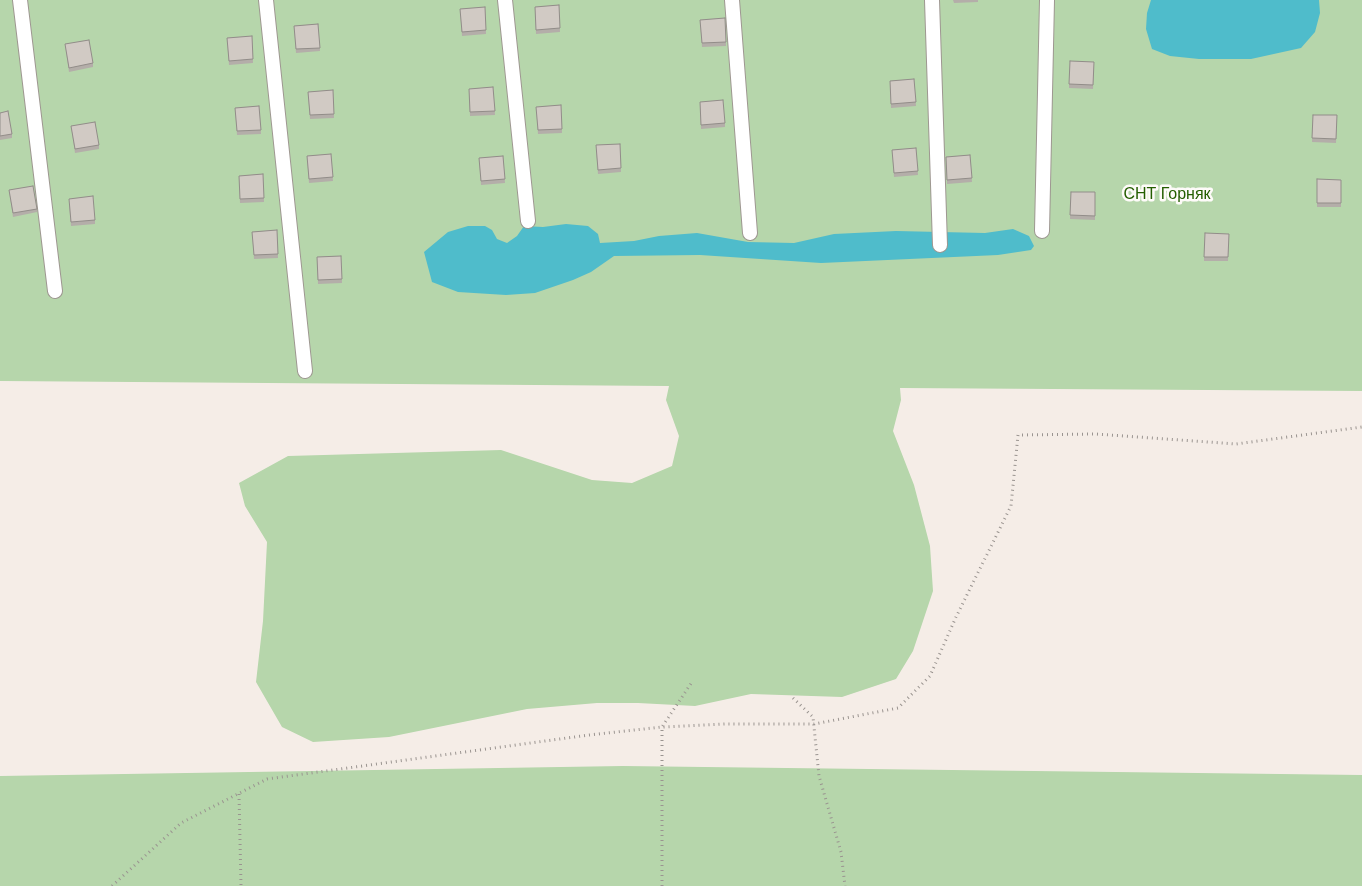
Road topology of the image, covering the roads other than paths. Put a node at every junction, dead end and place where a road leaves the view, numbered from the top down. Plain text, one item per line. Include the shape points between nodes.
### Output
1 (20, 0) edge
2 (266, 0) edge
3 (505, 0) edge
4 (732, 0) edge
5 (932, 0) edge
6 (1047, 0) edge
7 (528, 221) dead end
8 (1042, 231) dead end
9 (750, 233) dead end
10 (940, 245) dead end
11 (55, 290) dead end
12 (305, 371) dead end

1 - 11 lane
2 - 12 lane
3 - 7 lane
4 - 9 lane
5 - 10 lane
6 - 8 lane

